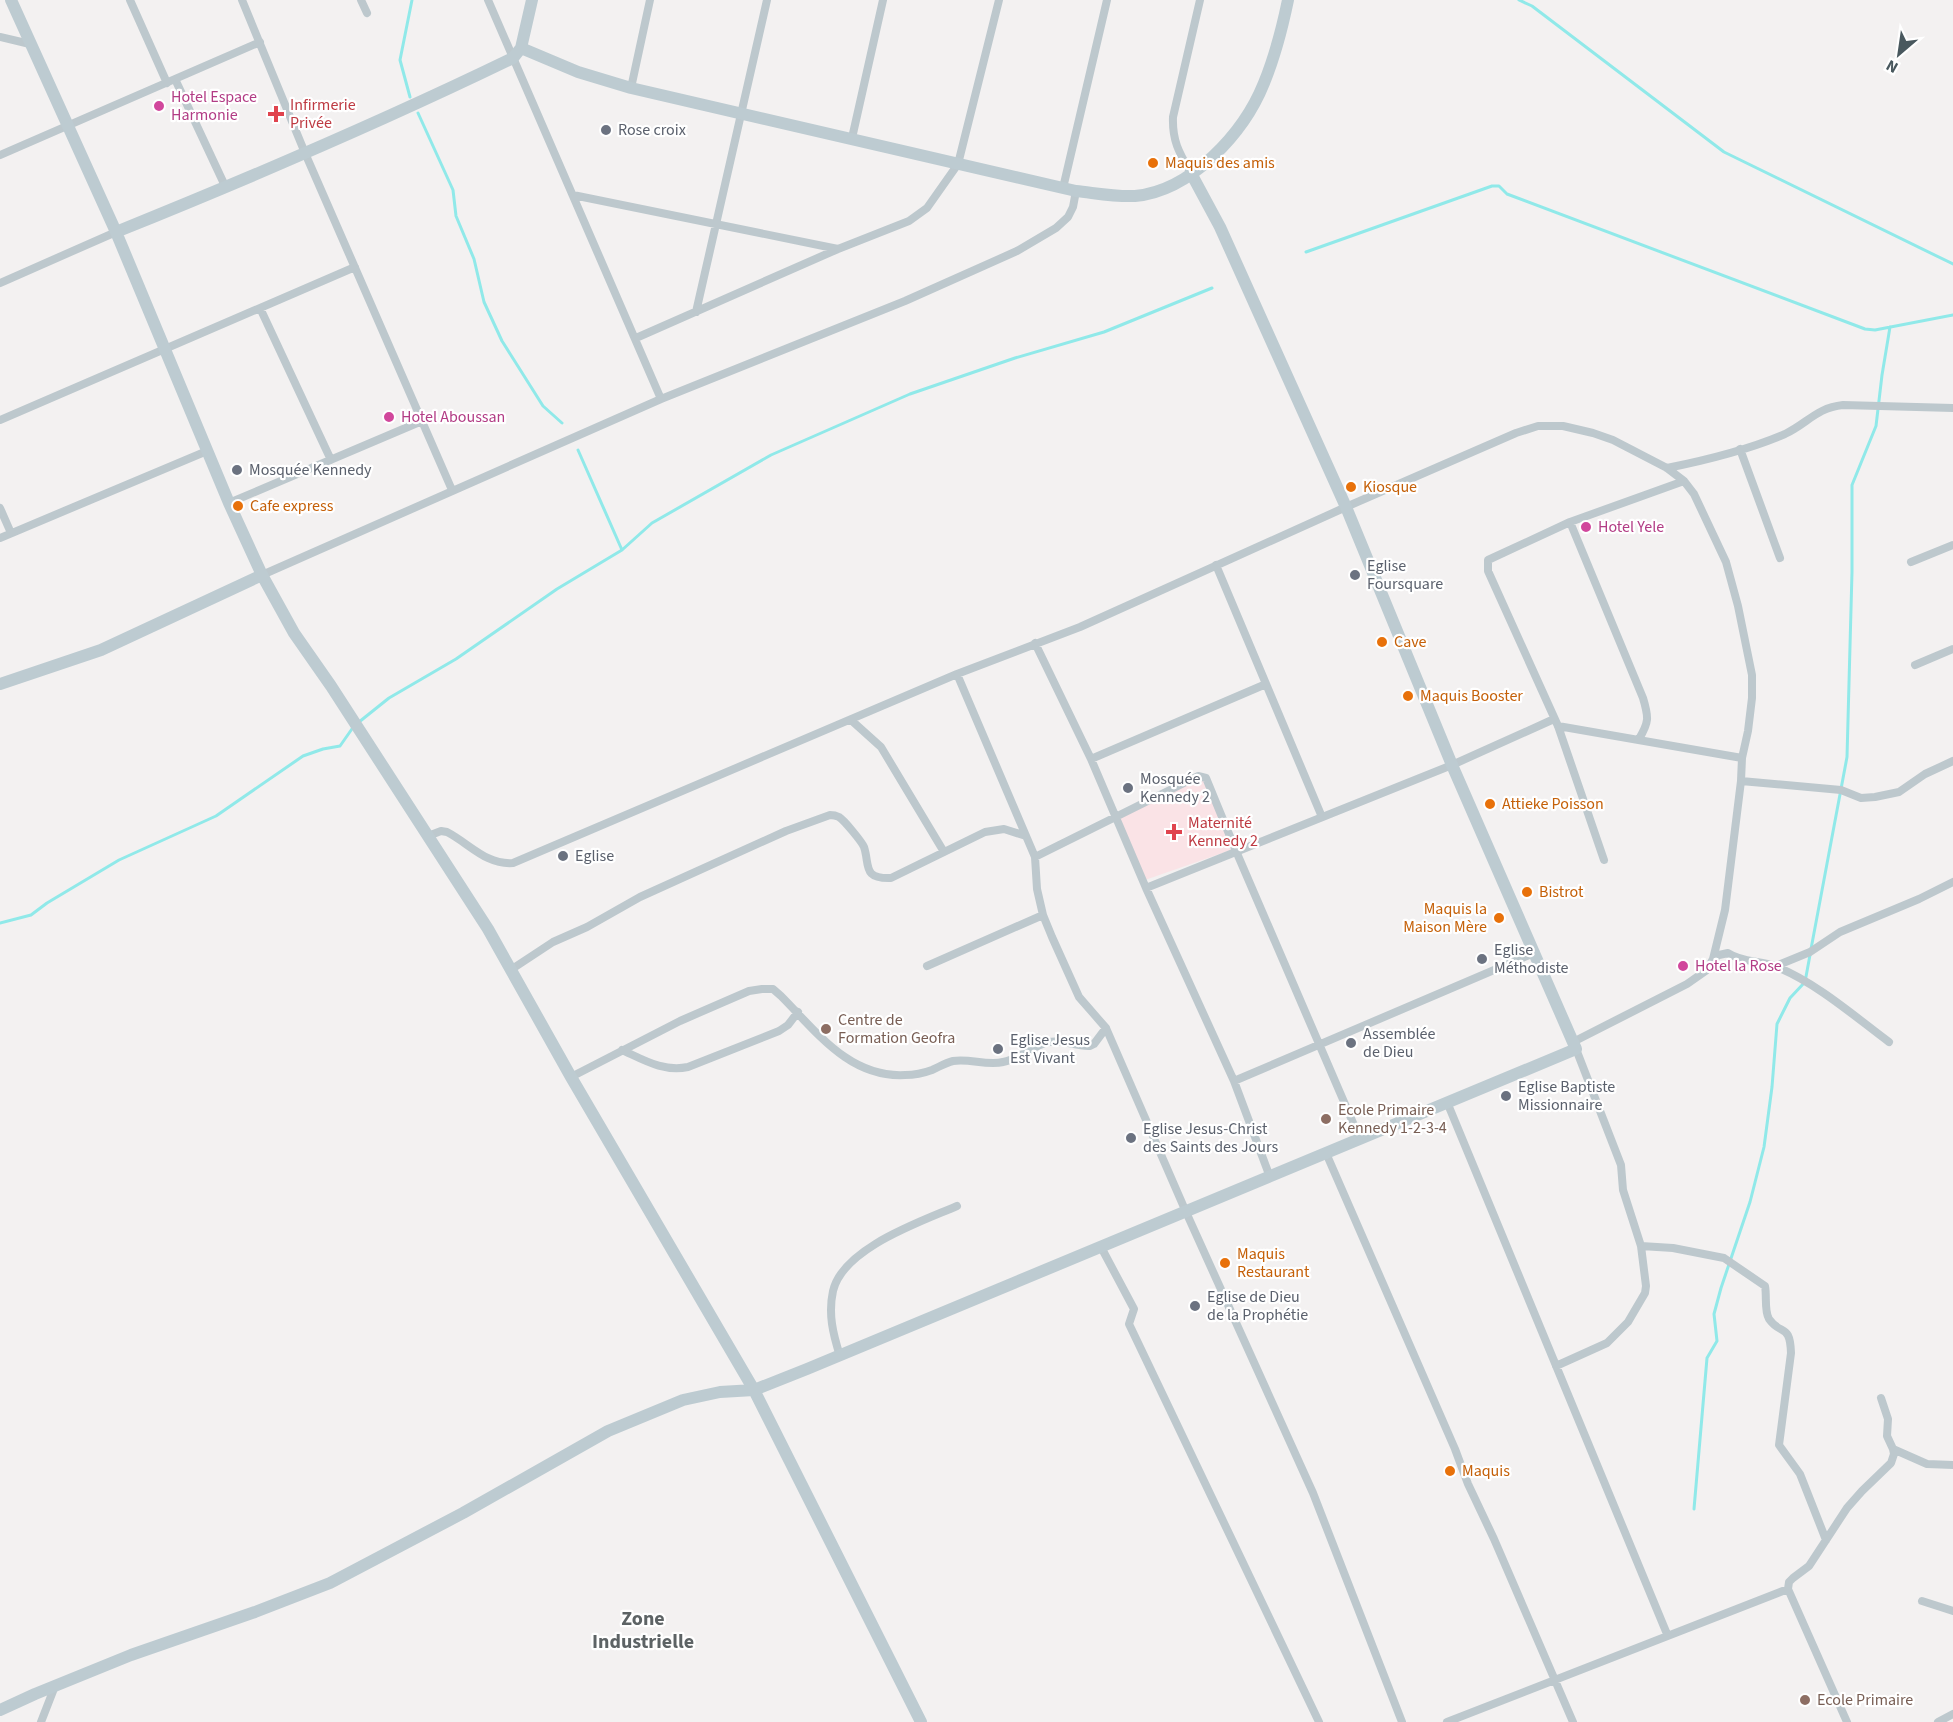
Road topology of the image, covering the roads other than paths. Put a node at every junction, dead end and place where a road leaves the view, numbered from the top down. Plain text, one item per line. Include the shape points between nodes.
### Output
1 (11, 0) edge
2 (130, 0) edge
3 (242, 0) edge
4 (361, 0) edge
5 (488, 0) edge
6 (532, 0) edge
7 (650, 0) edge
8 (766, 0) edge
9 (883, 0) edge
10 (999, 0) edge
11 (1107, 0) edge
12 (1200, 0) edge
13 (1288, 0) edge
14 (367, 13) dead end
15 (0, 37) edge
16 (260, 42) junction
17 (30, 44) junction
18 (517, 53) junction
19 (171, 81) junction
20 (631, 88) junction
21 (741, 113) junction
22 (67, 126) junction
23 (852, 138) junction
24 (305, 153) junction
25 (0, 154) edge
26 (958, 164) junction
27 (1192, 176) junction
28 (226, 188) junction
29 (1070, 189) junction
30 (573, 195) junction
31 (716, 223) junction
32 (116, 232) junction
33 (838, 249) junction
34 (355, 267) junction
35 (0, 283) edge
36 (260, 308) junction
37 (696, 312) junction
38 (636, 338) junction
39 (165, 349) junction
40 (661, 399) junction
41 (1953, 408) edge
42 (0, 420) edge
43 (422, 421) junction
44 (1740, 449) junction
45 (207, 451) junction
46 (331, 460) junction
47 (1667, 468) junction
48 (1684, 481) junction
49 (452, 490) junction
50 (229, 503) junction
51 (0, 507) edge
52 (1346, 507) junction
53 (1570, 522) junction
54 (11, 533) junction
55 (0, 538) edge
56 (1953, 545) edge
57 (1780, 558) dead end
58 (1911, 562) dead end
59 (1216, 565) junction
60 (262, 576) junction
61 (1035, 643) junction
62 (1953, 649) edge
63 (1915, 665) dead end
64 (957, 674) junction
65 (0, 684) edge
66 (1266, 684) junction
67 (851, 720) junction
68 (1556, 722) junction
69 (1639, 739) junction
70 (1090, 759) junction
71 (1742, 759) junction
72 (1953, 761) edge
73 (1452, 765) junction
74 (1741, 781) junction
75 (1116, 816) junction
76 (1322, 817) junction
77 (428, 836) junction
78 (1026, 836) junction
79 (1236, 851) junction
80 (944, 852) junction
81 (1035, 857) junction
82 (1604, 860) dead end
83 (1953, 882) edge
84 (1146, 888) junction
85 (1043, 915) junction
86 (1534, 953) junction
87 (1713, 959) junction
88 (927, 966) dead end
89 (1776, 966) junction
90 (512, 969) junction
91 (798, 1012) junction
92 (1106, 1028) junction
93 (1889, 1042) dead end
94 (1320, 1045) junction
95 (1574, 1045) junction
96 (622, 1050) junction
97 (572, 1077) junction
98 (1234, 1081) junction
99 (1447, 1102) junction
100 (1360, 1139) junction
101 (1326, 1153) junction
102 (1270, 1177) junction
103 (957, 1206) dead end
104 (1186, 1212) junction
105 (1101, 1246) junction
106 (1641, 1246) junction
107 (840, 1356) junction
108 (1556, 1366) junction
109 (754, 1390) junction
110 (1881, 1398) dead end
111 (1893, 1449) junction
112 (1953, 1465) edge
113 (1826, 1540) junction
114 (1788, 1589) junction
115 (1922, 1601) dead end
116 (1953, 1611) edge
117 (1667, 1634) junction
118 (1554, 1681) junction
119 (55, 1686) junction
120 (0, 1710) edge
121 (1953, 1714) edge
122 (41, 1722) edge
123 (921, 1722) edge
124 (1319, 1722) edge
125 (1402, 1722) edge
126 (1447, 1722) edge
127 (1573, 1722) edge
128 (1847, 1722) edge
129 (1938, 1722) edge

1 - 17 street
2 - 19 street
3 - 16 street
4 - 14 street
5 - 18 street
6 - 18 street
7 - 20 street
8 - 21 street
9 - 23 street
10 - 26 street
11 - 29 street
12 - 27 street via 1172,131 1174,143
13 - 27 street via 1278,47 1263,86 1221,149
15 - 17 street
16 - 19 street
16 - 24 street
17 - 22 street
18 - 20 street
18 - 24 street
18 - 30 street
19 - 22 street
19 - 28 street
20 - 21 street
21 - 23 street
21 - 31 street
22 - 25 street
22 - 32 street
23 - 26 street
24 - 28 street
24 - 34 street
26 - 29 street
26 - 33 street via 927,208 909,221
27 - 29 street via 1136,196
27 - 52 street via 1220,227
28 - 32 street
29 - 40 street via 1073,207 1068,217 1017,251 905,301
30 - 31 street
30 - 38 street
31 - 33 street
31 - 37 street
32 - 35 street
32 - 39 street
33 - 37 street
34 - 36 street
34 - 43 street
36 - 39 street
36 - 46 street
37 - 38 street
38 - 40 street
39 - 42 street
39 - 45 street
40 - 49 street
41 - 44 street via 1829,407 1785,434
43 - 46 street
43 - 49 street
44 - 47 street
44 - 57 street
45 - 50 street
45 - 54 street
46 - 50 street
47 - 48 street
47 - 52 street via 1593,433 1563,426 1538,426
48 - 53 street
48 - 71 street via 1726,562 1748,648 1752,698
49 - 60 street
50 - 60 street
51 - 54 street
52 - 59 street
52 - 73 street
53 - 68 street via 1488,560 1488,571
53 - 69 street via 1643,698 1648,716
54 - 55 street
56 - 58 street
59 - 61 street via 1080,627
59 - 66 street
60 - 65 street via 101,650
60 - 77 street via 294,633
61 - 64 street
61 - 70 street
62 - 63 street
64 - 67 street
64 - 78 street
66 - 70 street
66 - 76 street
67 - 77 street via 513,863 489,860 447,832
67 - 80 street via 881,747
68 - 69 street
68 - 73 street
68 - 82 street
69 - 71 street
70 - 75 street
71 - 74 street
72 - 74 street via 1899,792 1875,797
73 - 76 street
73 - 86 street
74 - 87 street via 1725,910
75 - 79 street via 1203,776
75 - 81 street
75 - 84 street
76 - 79 street
77 - 90 street
78 - 80 street via 994,829
78 - 81 street
79 - 84 street
79 - 94 street
80 - 90 street via 884,879 870,872 863,845 845,822 830,815 640,897 553,942
81 - 85 street
83 - 89 street via 1840,932 1810,952
84 - 98 street
85 - 88 street
85 - 92 street via 1079,998
86 - 94 street
86 - 95 street
87 - 89 street via 1728,953 1737,959
87 - 95 street via 1707,970 1687,984
89 - 93 street
90 - 97 street
91 - 92 street via 849,1060 870,1070 906,1075 954,1061 1001,1063 1048,1042 1090,1047
91 - 96 street via 779,1031 681,1069 660,1066
91 - 96 street via 773,990 749,991
92 - 104 street
94 - 98 street
94 - 100 street
95 - 99 street
95 - 106 street via 1618,1155 1623,1190
96 - 97 street
97 - 109 street
98 - 102 street
99 - 100 street
99 - 108 street
100 - 101 street
101 - 102 street
101 - 118 street
102 - 104 street
103 - 107 street via 870,1247 840,1276 831,1311
104 - 105 street
104 - 125 street via 1313,1493
105 - 107 street
105 - 124 street via 1134,1309 1129,1324
106 - 108 street via 1645,1293 1628,1322 1607,1343
106 - 113 street via 1724,1258 1765,1286 1767,1313 1791,1339 1779,1445 1800,1474
107 - 109 street
108 - 117 street
109 - 119 street via 682,1400 608,1431 463,1514 330,1583
109 - 123 street
110 - 111 street
111 - 112 street via 1927,1464
111 - 113 street via 1891,1463 1862,1491
113 - 114 street via 1809,1566 1789,1582
114 - 117 street
114 - 128 street
115 - 116 street
117 - 118 street
118 - 126 street
118 - 127 street
119 - 120 street
119 - 122 street
121 - 129 street

